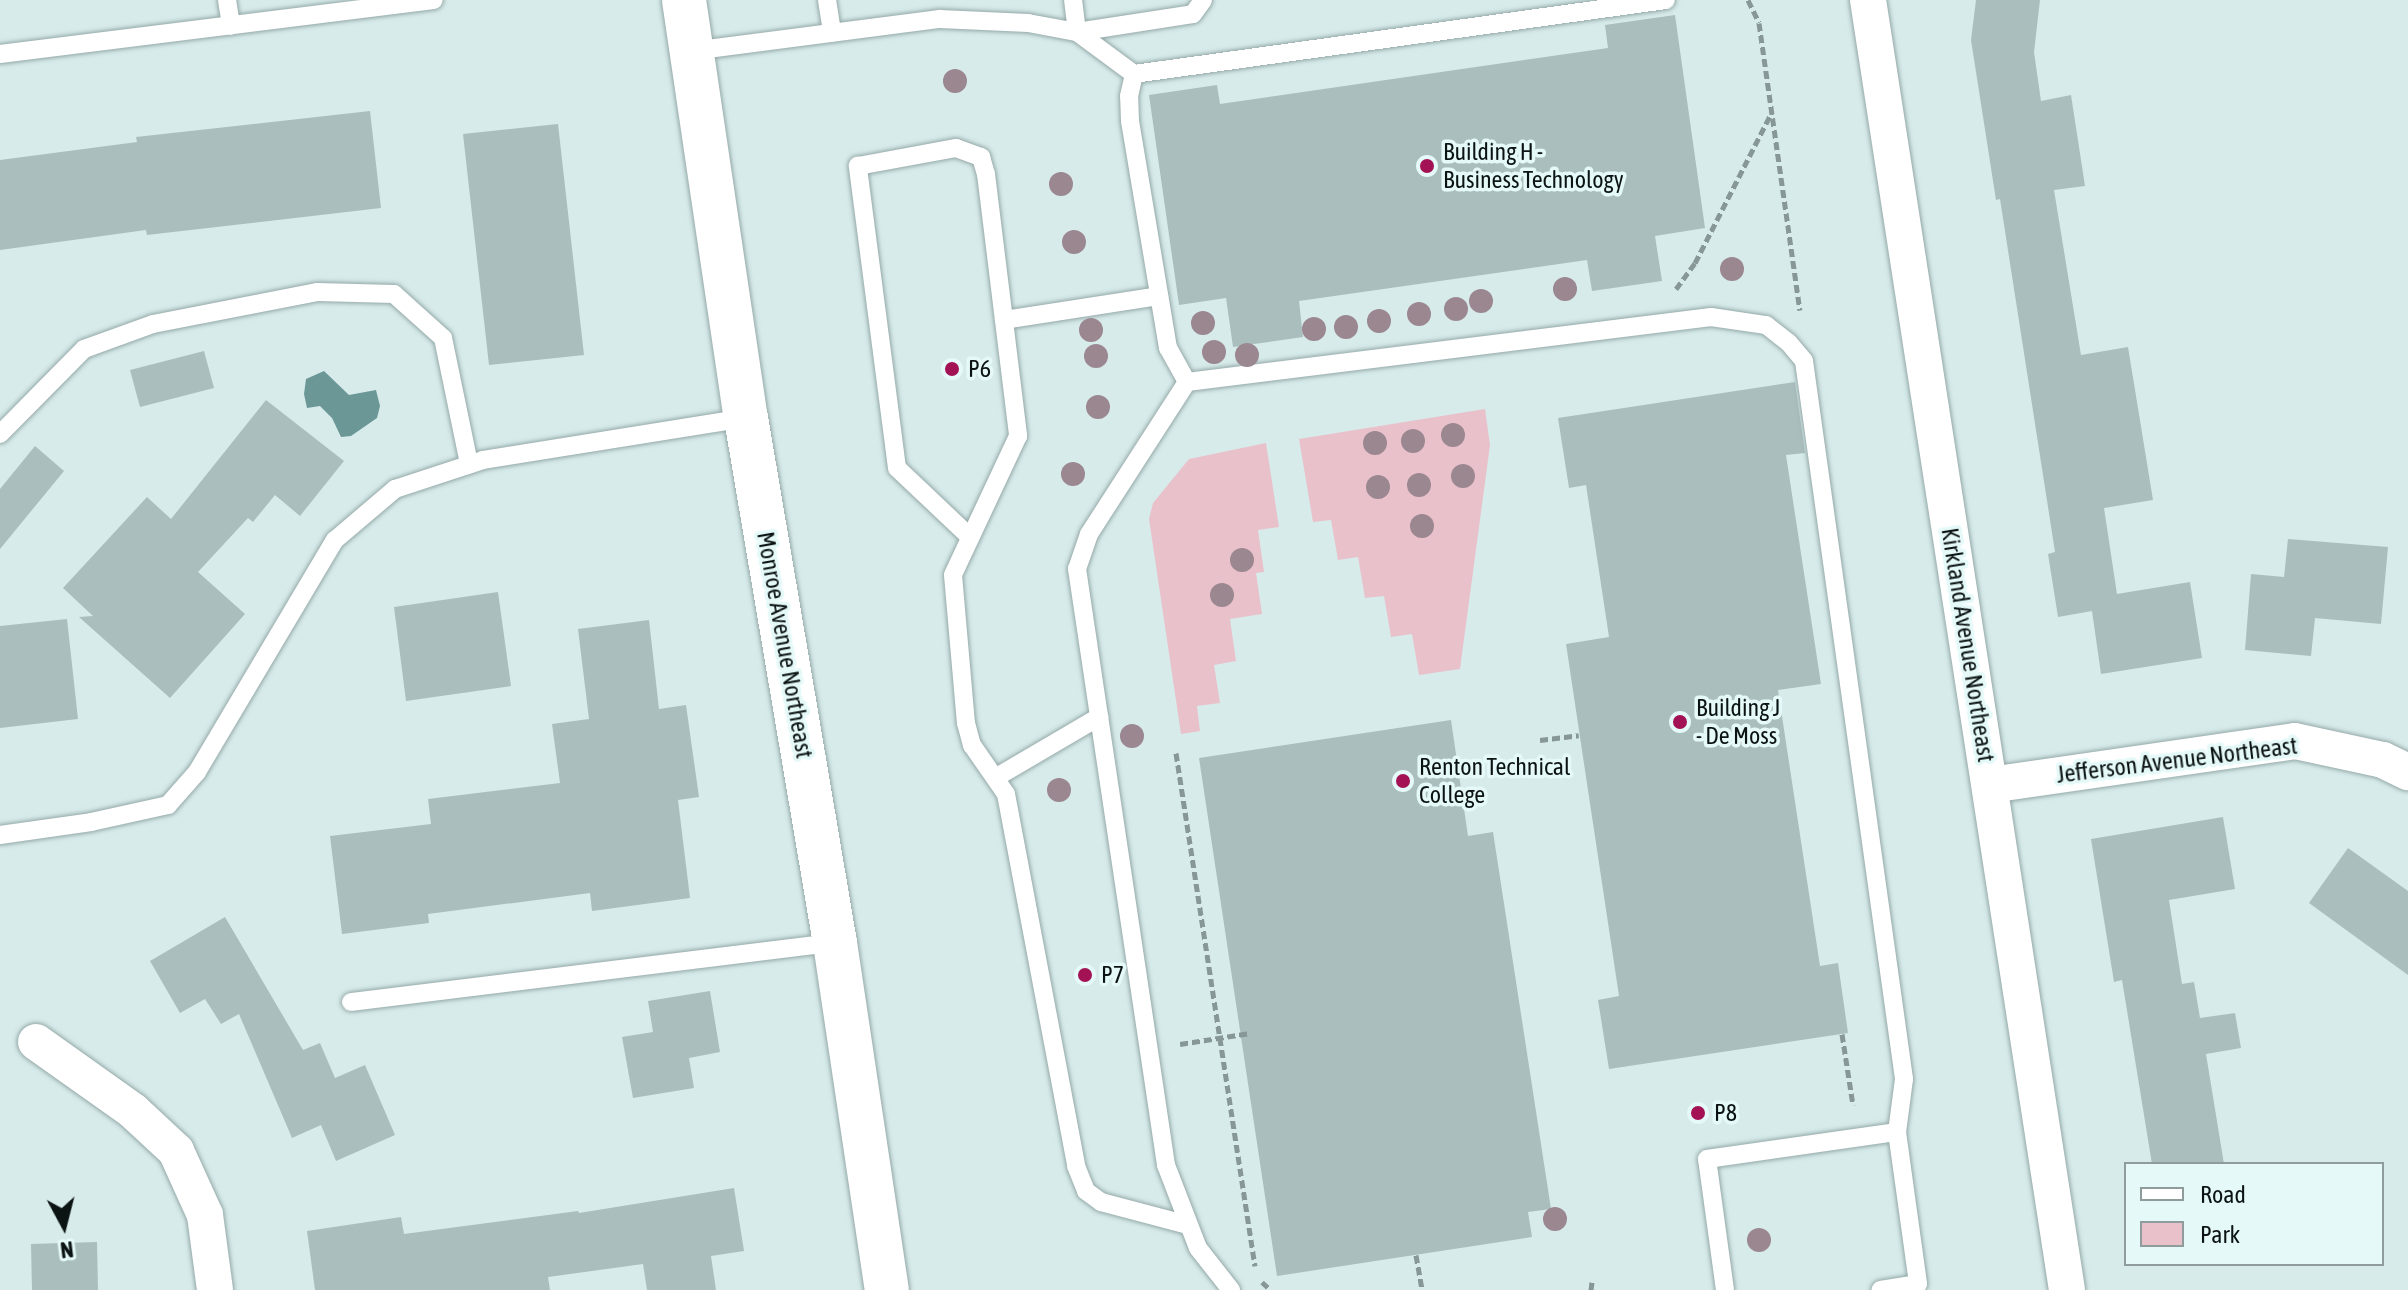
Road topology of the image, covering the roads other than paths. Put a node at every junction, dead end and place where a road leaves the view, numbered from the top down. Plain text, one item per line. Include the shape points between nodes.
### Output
1 (227, 0) edge
2 (434, 0) edge
3 (684, 0) edge
4 (827, 0) edge
5 (1073, 0) edge
6 (1203, 0) edge
7 (1666, 0) edge
8 (1868, 0) edge
9 (380, 4) edge
10 (231, 26) junction
11 (1077, 32) junction
12 (832, 33) junction
13 (691, 51) junction
14 (0, 54) edge
15 (1134, 74) junction
16 (1159, 296) junction
17 (1004, 320) junction
18 (1187, 382) junction
19 (746, 418) junction
20 (0, 434) edge
21 (469, 464) junction
22 (970, 537) junction
23 (1099, 717) junction
24 (2408, 772) edge
25 (995, 778) junction
26 (1990, 785) junction
27 (0, 835) edge
28 (835, 943) junction
29 (351, 1002) dead end
30 (36, 1042) dead end
31 (1897, 1132) junction
32 (1188, 1225) junction
33 (215, 1290) edge
34 (887, 1290) edge
35 (1231, 1290) edge
36 (1725, 1290) edge
37 (1880, 1290) edge
38 (2067, 1290) edge

1 - 10 lane
2 - 9 lane
3 - 13 street, Monroe Avenue Northeast
4 - 12 lane
5 - 11 lane
6 - 11 lane via 1193,14
7 - 15 lane
8 - 26 street, Kirkland Avenue Northeast
9 - 10 lane
10 - 14 lane
11 - 12 lane via 1028,23 940,19
11 - 15 lane
12 - 13 lane
13 - 19 street, Monroe Avenue Northeast
15 - 16 lane via 1130,121
16 - 17 lane
16 - 18 lane via 1168,348
17 - 22 lane via 1018,436
17 - 22 lane via 981,157 956,148 858,166 897,468
18 - 23 lane via 1089,534 1077,569
18 - 31 lane via 1711,317 1766,325 1789,343 1804,361 1904,1079
19 - 21 lane
19 - 28 street, Monroe Avenue Northeast
20 - 21 lane via 84,349 153,324 318,292 394,294 443,338
21 - 27 lane via 395,489 335,540 197,772 168,805
22 - 25 lane via 953,575 966,723 972,745
23 - 25 lane
23 - 32 lane via 1166,1165
24 - 26 street, Jefferson Avenue Northeast via 2383,760 2295,741
25 - 32 lane via 1006,794 1076,1166 1086,1191 1101,1202
26 - 38 street, Kirkland Avenue Northeast
28 - 29 lane
28 - 34 street, Monroe Avenue Northeast
30 - 33 street via 133,1111 176,1151 205,1215
31 - 36 lane via 1707,1159
31 - 37 lane via 1918,1284
32 - 35 lane via 1198,1248

